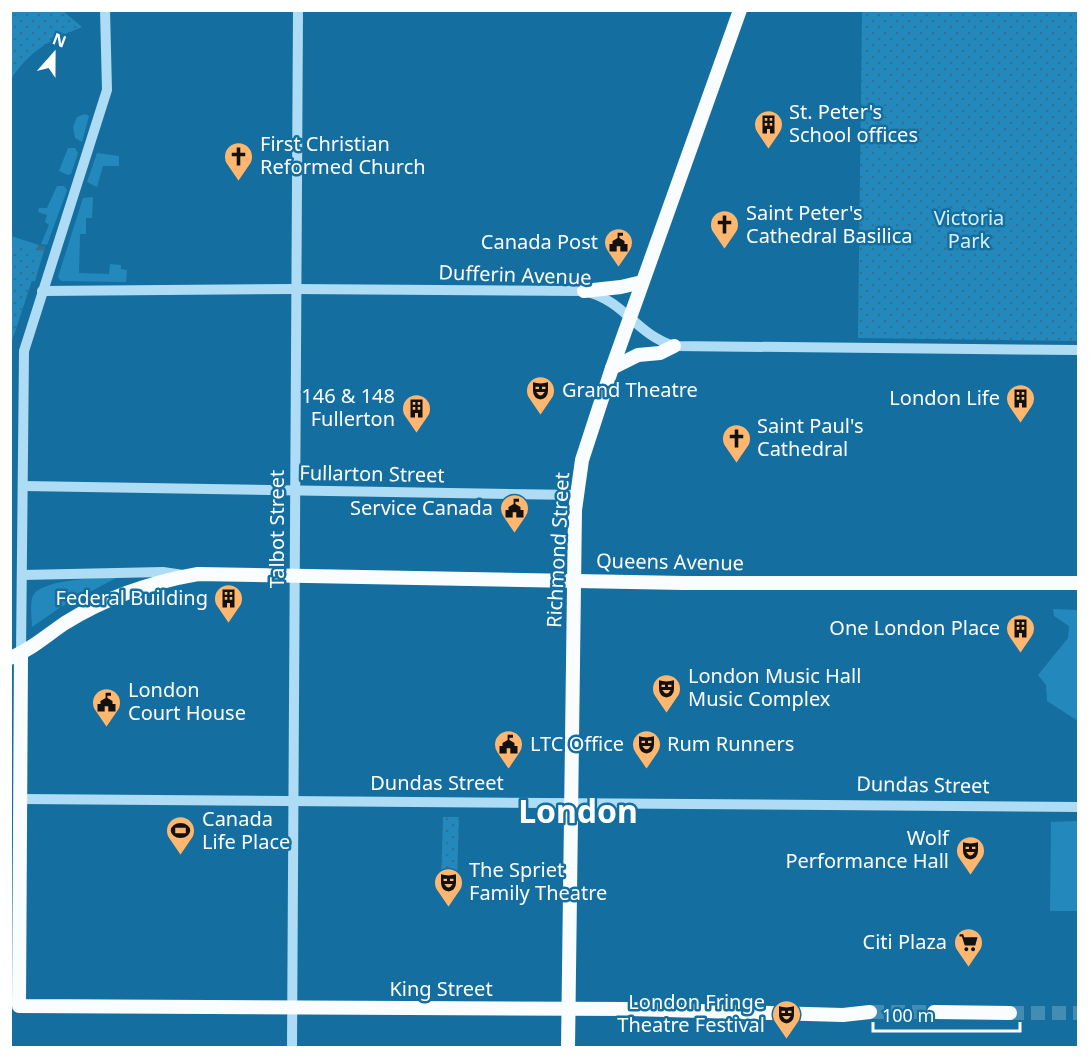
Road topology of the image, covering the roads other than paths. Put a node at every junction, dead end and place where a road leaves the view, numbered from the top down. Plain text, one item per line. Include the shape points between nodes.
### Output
1 (105, 10) edge
2 (298, 10) edge
3 (740, 10) edge
4 (642, 282) junction
5 (294, 289) junction
6 (42, 291) junction
7 (584, 291) junction
8 (629, 316) junction
9 (674, 346) junction
10 (1078, 350) edge
11 (612, 368) junction
12 (23, 486) junction
13 (294, 491) junction
14 (576, 495) junction
15 (23, 575) junction
16 (296, 575) junction
17 (189, 576) junction
18 (575, 580) junction
19 (1078, 583) edge
20 (16, 656) edge
21 (16, 799) edge
22 (295, 801) junction
23 (571, 803) junction
24 (1078, 807) edge
25 (15, 1006) edge
26 (291, 1007) junction
27 (569, 1009) junction
28 (870, 1012) tunnel mouth
29 (934, 1012) tunnel mouth
30 (1010, 1012) tunnel mouth
31 (292, 1047) edge
32 (568, 1047) edge

1 - 6 street via 107,90
2 - 5 street, Talbot Street
3 - 4 main road, Richmond Street
4 - 7 main road
4 - 8 main road, Richmond Street
5 - 6 street, Dufferin Avenue
5 - 7 street, Dufferin Avenue
5 - 13 street, Talbot Street
6 - 12 street via 24,351
7 - 8 street, Dufferin Avenue via 613,302
8 - 9 street, Dufferin Avenue via 649,335
8 - 11 main road, Richmond Street
9 - 10 street, Dufferin Avenue
9 - 11 main road via 643,353
11 - 14 main road, Richmond Street via 582,460
12 - 13 street, Fullarton Street
12 - 15 street
13 - 14 street, Fullarton Street
13 - 16 street, Talbot Street
14 - 18 main road, Richmond Street
15 - 17 street, Queens Avenue via 163,572
15 - 20 street
16 - 17 main road, Queens Avenue
16 - 18 main road, Queens Avenue
16 - 22 street, Talbot Street
17 - 20 main road, Queens Avenue via 122,595 64,624
18 - 19 main road, Queens Avenue
18 - 23 main road, Richmond Street
20 - 21 main road
21 - 22 street, Dundas Street
21 - 25 main road
22 - 23 street, Dundas Street
22 - 26 street, Talbot Street
23 - 24 street, Dundas Street
23 - 27 main road, Richmond Street
25 - 26 main road, King Street
26 - 27 main road, King Street
26 - 31 street, Talbot Street
27 - 28 main road, King Street via 843,1015
27 - 32 main road, Richmond Street
29 - 30 main road

